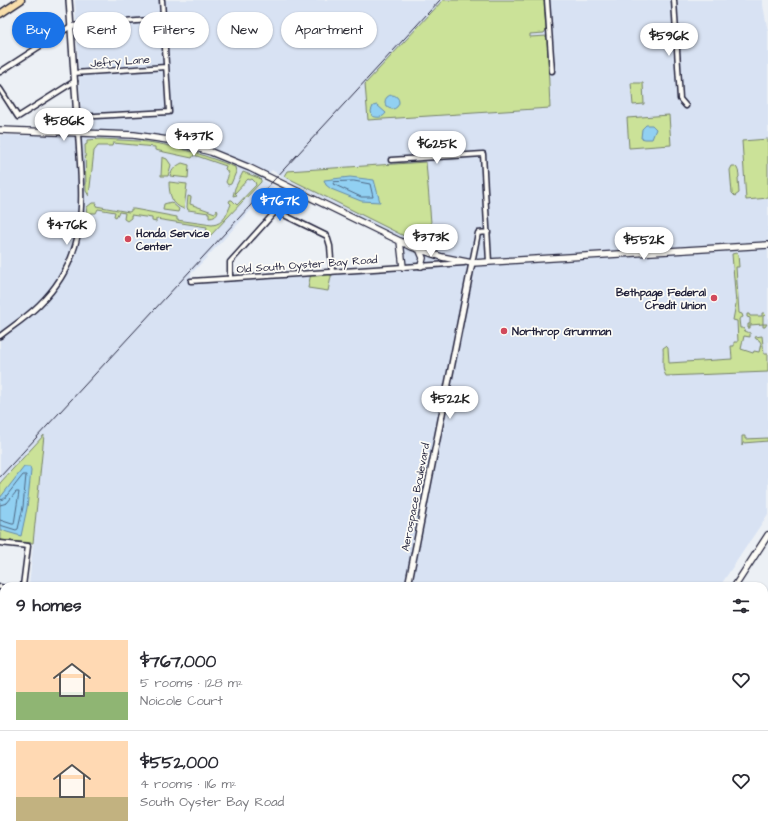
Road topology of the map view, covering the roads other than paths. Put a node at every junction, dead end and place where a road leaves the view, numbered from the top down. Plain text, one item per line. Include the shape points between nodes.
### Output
1 (21, 0) edge
2 (69, 0) edge
3 (162, 0) edge
4 (547, 0) edge
5 (674, 0) edge
6 (163, 12) edge
7 (0, 14) edge
8 (139, 21) edge
9 (71, 26) junction
10 (165, 48) edge
11 (166, 67) junction
12 (552, 71) dead end
13 (0, 72) edge
14 (74, 73) junction
15 (75, 81) junction
16 (0, 88) edge
17 (686, 106) dead end
18 (77, 117) junction
19 (0, 130) edge
20 (78, 133) junction
21 (391, 160) dead end
22 (488, 232) junction
23 (400, 242) junction
24 (768, 245) edge
25 (420, 251) junction
26 (489, 262) junction
27 (472, 263) junction
28 (421, 266) junction
29 (403, 268) junction
30 (332, 272) junction
31 (230, 278) junction
32 (191, 281) dead end
33 (0, 336) edge
34 (768, 535) edge
35 (0, 543) edge
36 (24, 582) edge
37 (409, 582) edge
38 (738, 582) edge

1 - 7 main road
2 - 9 street
3 - 6 street
4 - 12 street
5 - 17 street via 680,99
8 - 9 street
9 - 13 street
9 - 14 street
10 - 11 street
11 - 14 street, Jefry Lane
11 - 18 street via 169,112
14 - 15 street
15 - 16 street via 18,117
15 - 18 street
18 - 20 street
19 - 20 main road
20 - 23 main road via 148,137 211,152 257,171
20 - 33 street via 82,209 80,230 72,256 60,279 47,296
21 - 22 street via 483,154
22 - 26 street
22 - 27 street, Aerospace Boulevard via 478,233
23 - 25 main road
23 - 29 main road
24 - 26 main road
25 - 27 main road
25 - 28 main road via 423,258
26 - 27 main road
27 - 28 street, Old South Oyster Bay Road
27 - 37 street, Aerospace Boulevard
28 - 29 street, Old South Oyster Bay Road
29 - 30 street, Old South Oyster Bay Road
30 - 31 street, Old South Oyster Bay Road
30 - 31 street via 327,236 276,211 230,262
31 - 32 street, Old South Oyster Bay Road
34 - 38 main road
35 - 36 street via 28,546

